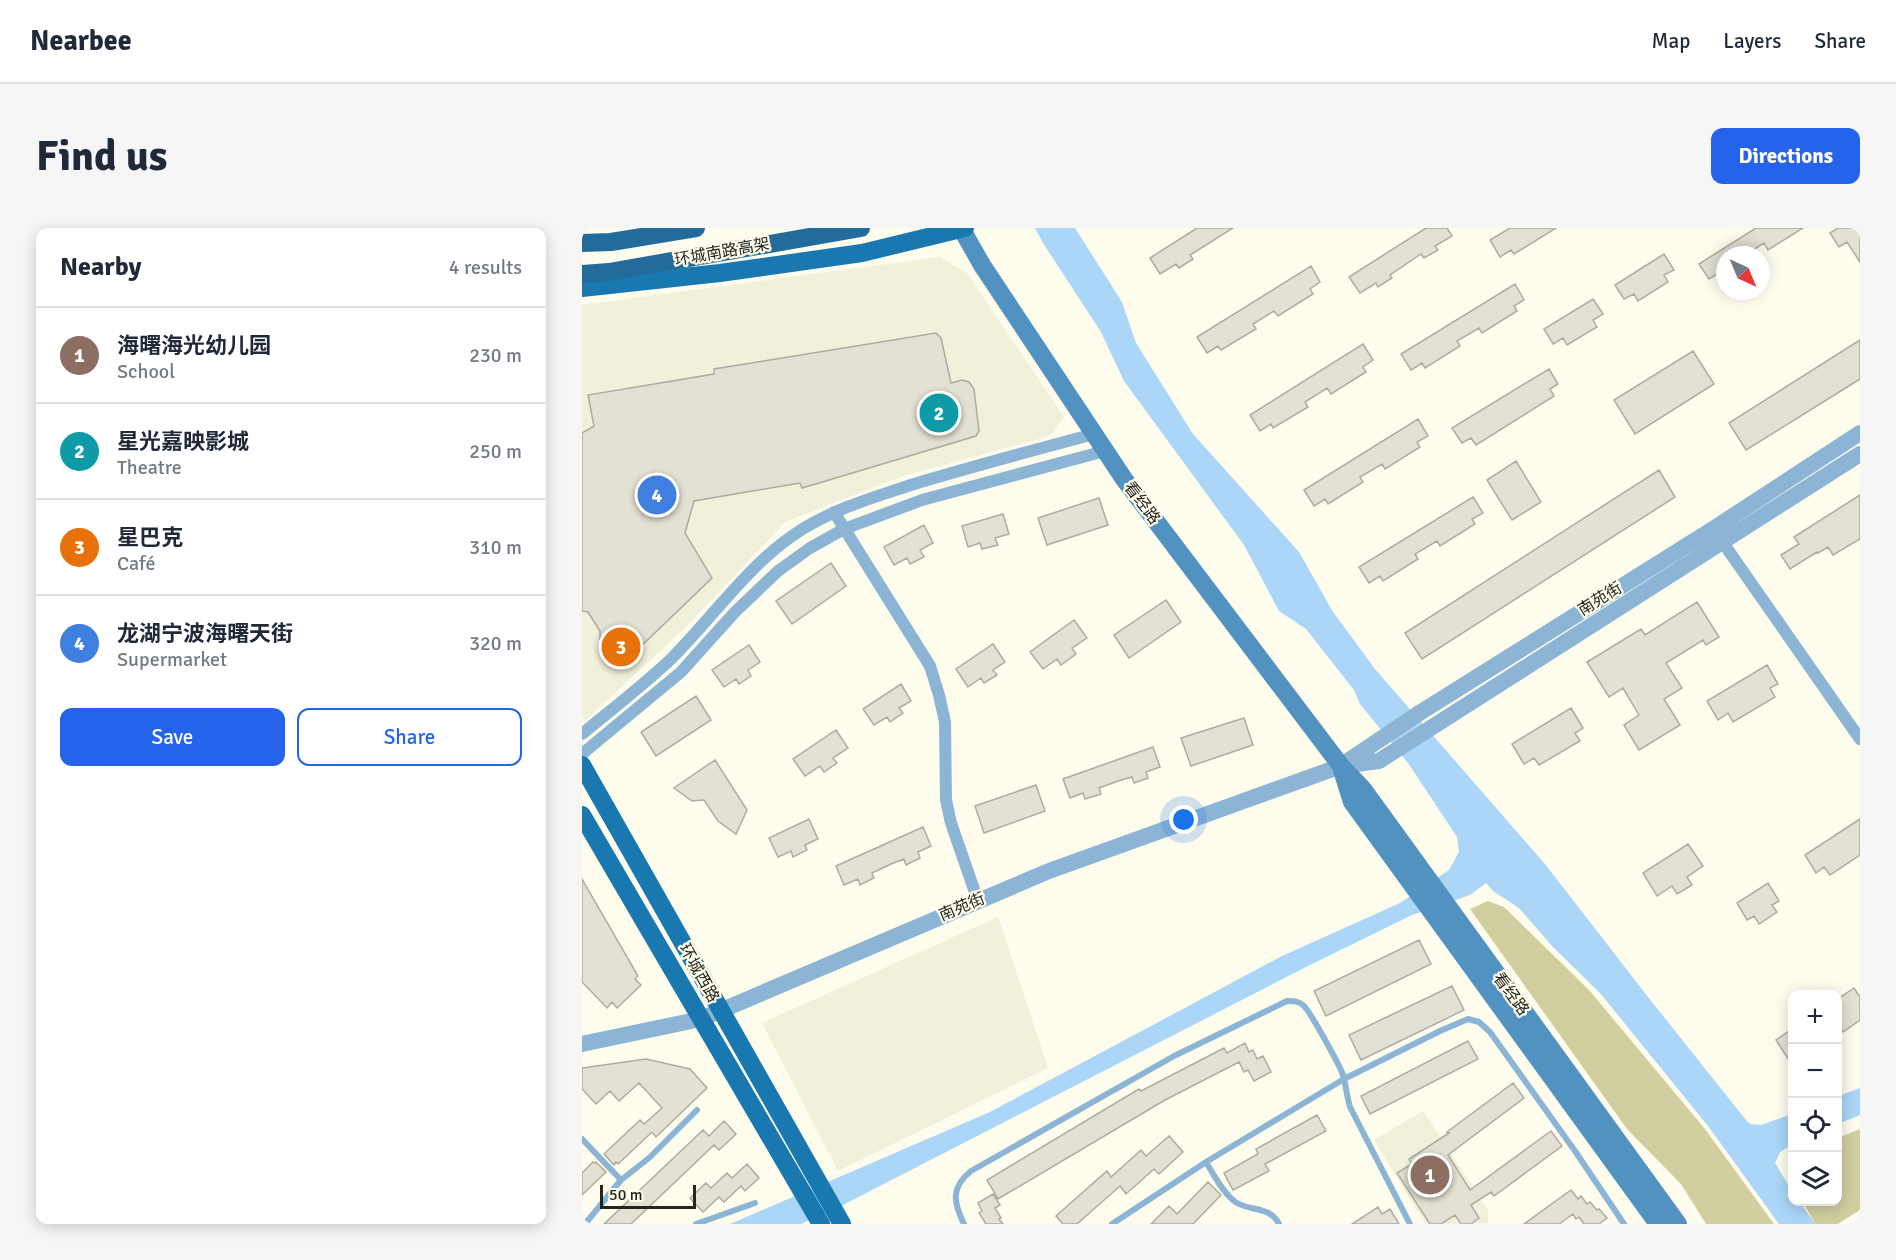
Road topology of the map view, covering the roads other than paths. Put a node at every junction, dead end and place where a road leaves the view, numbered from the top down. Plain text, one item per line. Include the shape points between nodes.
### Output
1 (696, 228) edge
2 (861, 228) edge
3 (962, 228) edge
4 (582, 243) edge
5 (582, 274) edge
6 (582, 288) edge
7 (1860, 433) edge
8 (1094, 434) junction
9 (1105, 451) junction
10 (1860, 454) edge
11 (834, 512) junction
12 (844, 529) junction
13 (1718, 536) junction
14 (582, 734) edge
15 (1860, 739) edge
16 (582, 754) edge
17 (582, 765) edge
18 (1341, 766) junction
19 (582, 815) edge
20 (978, 901) junction
21 (1449, 921) junction
22 (721, 1011) junction
23 (700, 1019) junction
24 (582, 1044) edge
25 (1344, 1079) junction
26 (697, 1110) dead end
27 (582, 1139) edge
28 (1206, 1162) junction
29 (621, 1180) junction
30 (809, 1185) junction
31 (755, 1203) dead end
32 (585, 1224) edge
33 (696, 1224) edge
34 (821, 1224) edge
35 (842, 1224) edge
36 (964, 1224) edge
37 (1112, 1224) edge
38 (1279, 1224) edge
39 (1410, 1224) edge
40 (1624, 1224) edge
41 (1658, 1224) edge
42 (1678, 1224) edge

1 - 4 highway, 环城南路高架
2 - 5 highway, 环城南路高架
3 - 6 main road via 862,254
3 - 8 main road, 看经路 via 982,265
7 - 13 street, 南苑街
8 - 9 main road, 看经路
8 - 11 street via 935,478
9 - 12 street via 922,500
9 - 18 main road, 看经路
10 - 13 street, 南苑街
11 - 12 street
11 - 14 street via 769,554 672,658
12 - 16 street via 778,571 681,672
12 - 20 street via 930,666 945,722 946,800
13 - 15 street
13 - 18 street, 南苑街 via 1421,712
13 - 18 street, 南苑街 via 1383,759
17 - 22 main road, 环城西路
18 - 20 street, 南苑街 via 1049,871
18 - 21 main road, 看经路 via 1363,789
19 - 23 main road, 环城西路
20 - 22 street, 南苑街
21 - 41 main road, 看经路
21 - 42 main road, 看经路
22 - 23 street, 南苑街
22 - 30 main road, 环城西路
23 - 24 street, 南苑街
23 - 30 main road, 环城西路
25 - 28 lane
25 - 36 lane via 1306,1007 1287,1001 1174,1056 971,1171 956,1187 956,1202
25 - 39 lane via 1350,1107
25 - 40 lane via 1467,1019 1479,1022 1549,1114
26 - 29 lane
27 - 29 lane
28 - 37 lane
28 - 38 lane via 1236,1203 1265,1210
29 - 32 lane
30 - 34 main road
30 - 35 main road
31 - 33 lane

